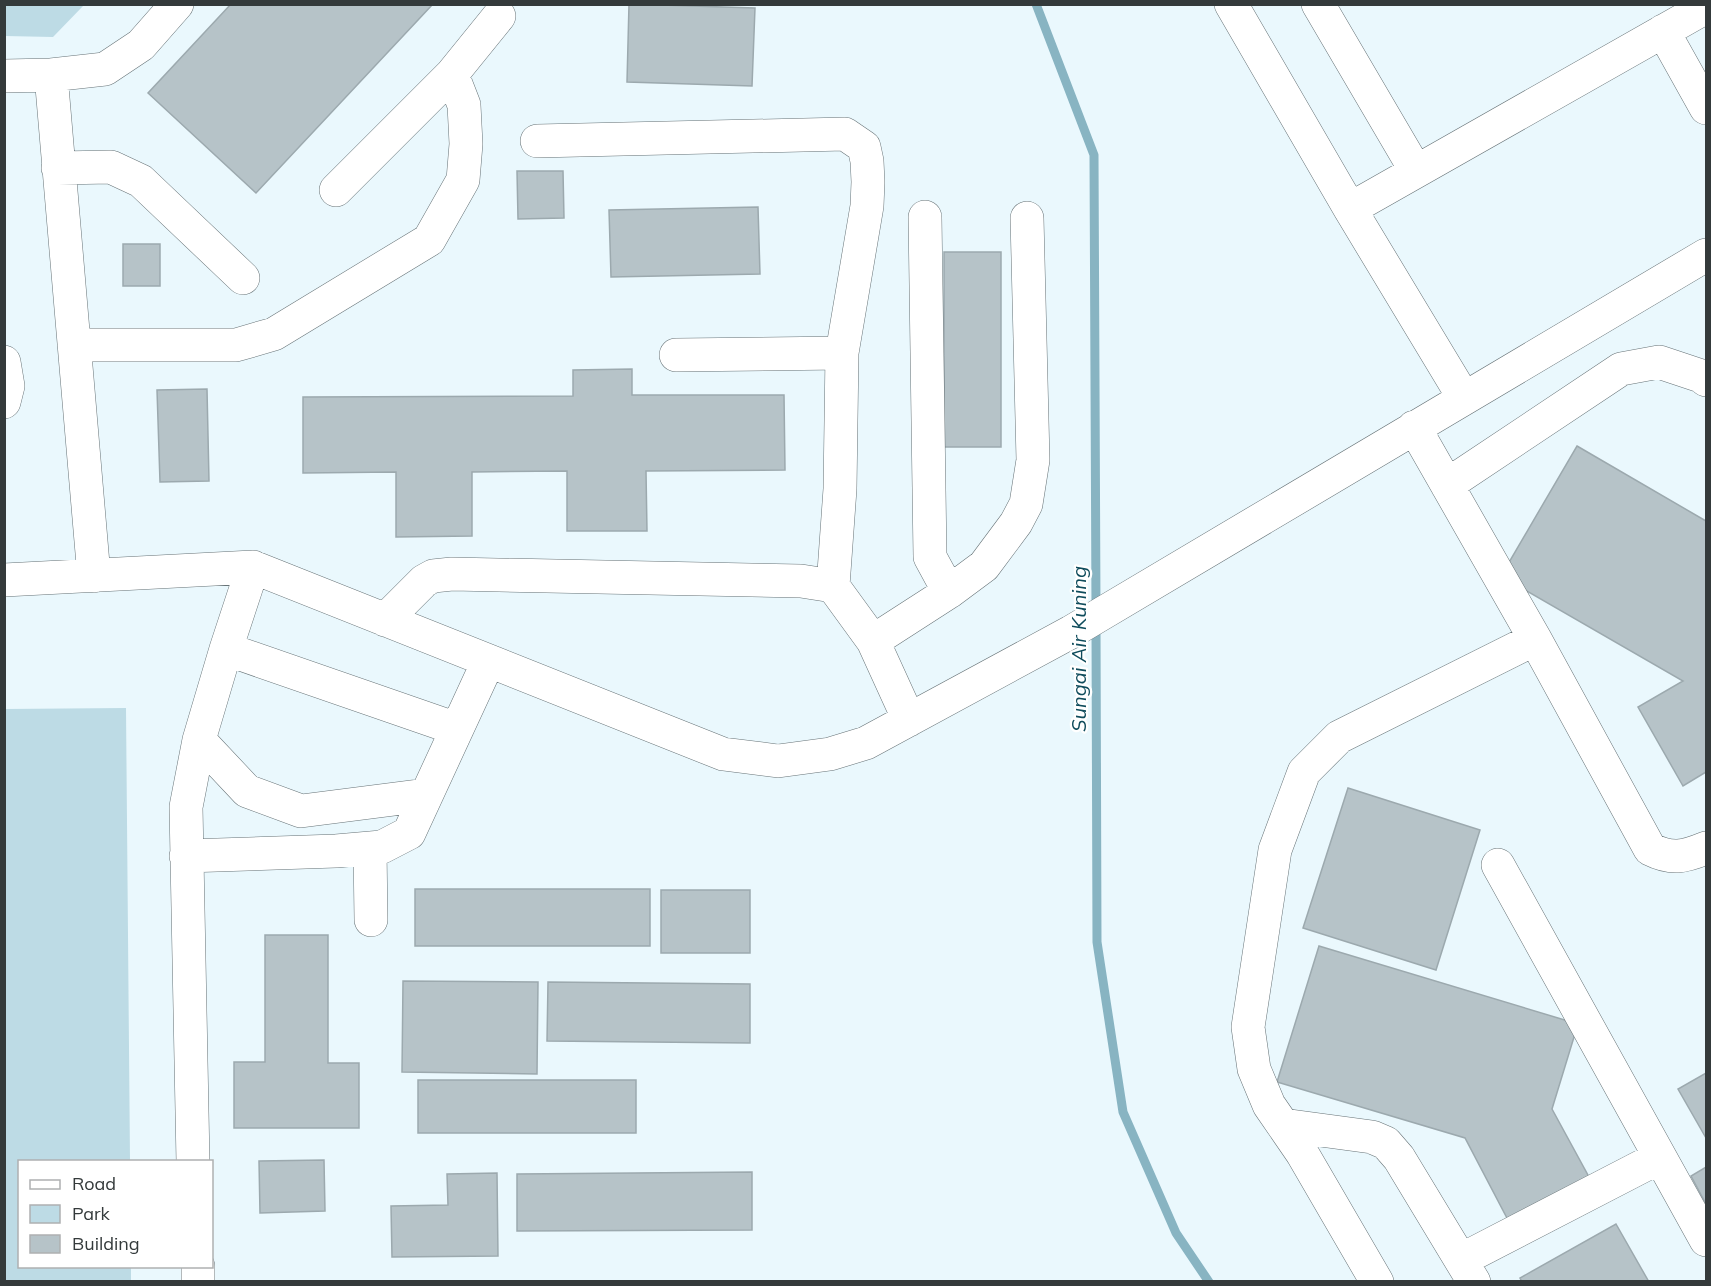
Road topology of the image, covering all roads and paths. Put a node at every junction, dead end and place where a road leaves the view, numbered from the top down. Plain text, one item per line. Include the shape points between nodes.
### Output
1 (177, 4) edge
2 (1231, 4) edge
3 (1318, 4) edge
4 (1682, 15) edge
5 (499, 16) dead end
6 (452, 74) junction
7 (51, 75) junction
8 (4, 76) edge
9 (1707, 108) edge
10 (537, 141) dead end
11 (58, 168) junction
12 (1416, 171) junction
13 (336, 190) dead end
14 (1350, 209) junction
15 (925, 217) dead end
16 (1027, 218) dead end
17 (1707, 255) edge
18 (243, 278) dead end
19 (74, 345) junction
20 (842, 353) junction
21 (675, 355) dead end
22 (4, 362) edge
23 (1707, 380) edge
24 (1464, 398) junction
25 (4, 402) edge
26 (1414, 427) junction
27 (1447, 485) junction
28 (253, 567) junction
29 (94, 576) junction
30 (4, 580) edge
31 (833, 586) junction
32 (949, 592) junction
33 (384, 620) junction
34 (1535, 639) junction
35 (873, 641) junction
36 (226, 649) junction
37 (488, 662) junction
38 (909, 720) junction
39 (457, 729) junction
40 (199, 740) junction
41 (426, 795) junction
42 (370, 848) junction
43 (1707, 848) edge
44 (186, 856) junction
45 (1498, 865) dead end
46 (371, 920) dead end
47 (1283, 1125) junction
48 (1660, 1157) junction
49 (193, 1160) edge
50 (1707, 1240) edge
51 (1468, 1271) edge
52 (1377, 1281) edge

1 - 7 street via 141,45 105,69
2 - 14 street
3 - 12 street
4 - 9 street
4 - 12 street
5 - 6 street
6 - 13 street
6 - 19 street via 464,105 463,180 429,240 274,334 236,345
7 - 8 street
7 - 11 street
10 - 20 street via 845,134 864,147 867,206
11 - 18 street via 111,167 141,181
11 - 19 street
12 - 14 street
14 - 24 street
15 - 32 street via 930,557
16 - 32 street via 1033,460 1026,504 984,566
17 - 24 street
19 - 29 street
20 - 21 street
20 - 31 street via 840,489
22 - 25 street via 8,386
23 - 27 street via 1659,362 1621,369
24 - 26 street
26 - 27 street
26 - 38 street via 1071,632
27 - 34 street
28 - 29 street
28 - 33 street
28 - 36 street
29 - 30 street
31 - 33 street via 801,581 452,574 424,581
31 - 35 street
32 - 35 street
33 - 37 street
34 - 43 street via 1650,849 1664,856 1685,856
34 - 47 street via 1339,737 1304,772 1275,850 1248,1027 1254,1069 1269,1106
35 - 38 street
36 - 39 street
36 - 40 street
37 - 38 street via 723,754 778,761 830,754 866,743
37 - 39 street
39 - 41 street
40 - 41 street via 247,791 301,811
40 - 44 street via 186,807
41 - 42 street via 409,833 382,847
42 - 44 street
42 - 46 street
44 - 49 street
45 - 48 street
47 - 51 street via 1372,1137 1386,1143
47 - 52 street
48 - 50 street
48 - 51 street

